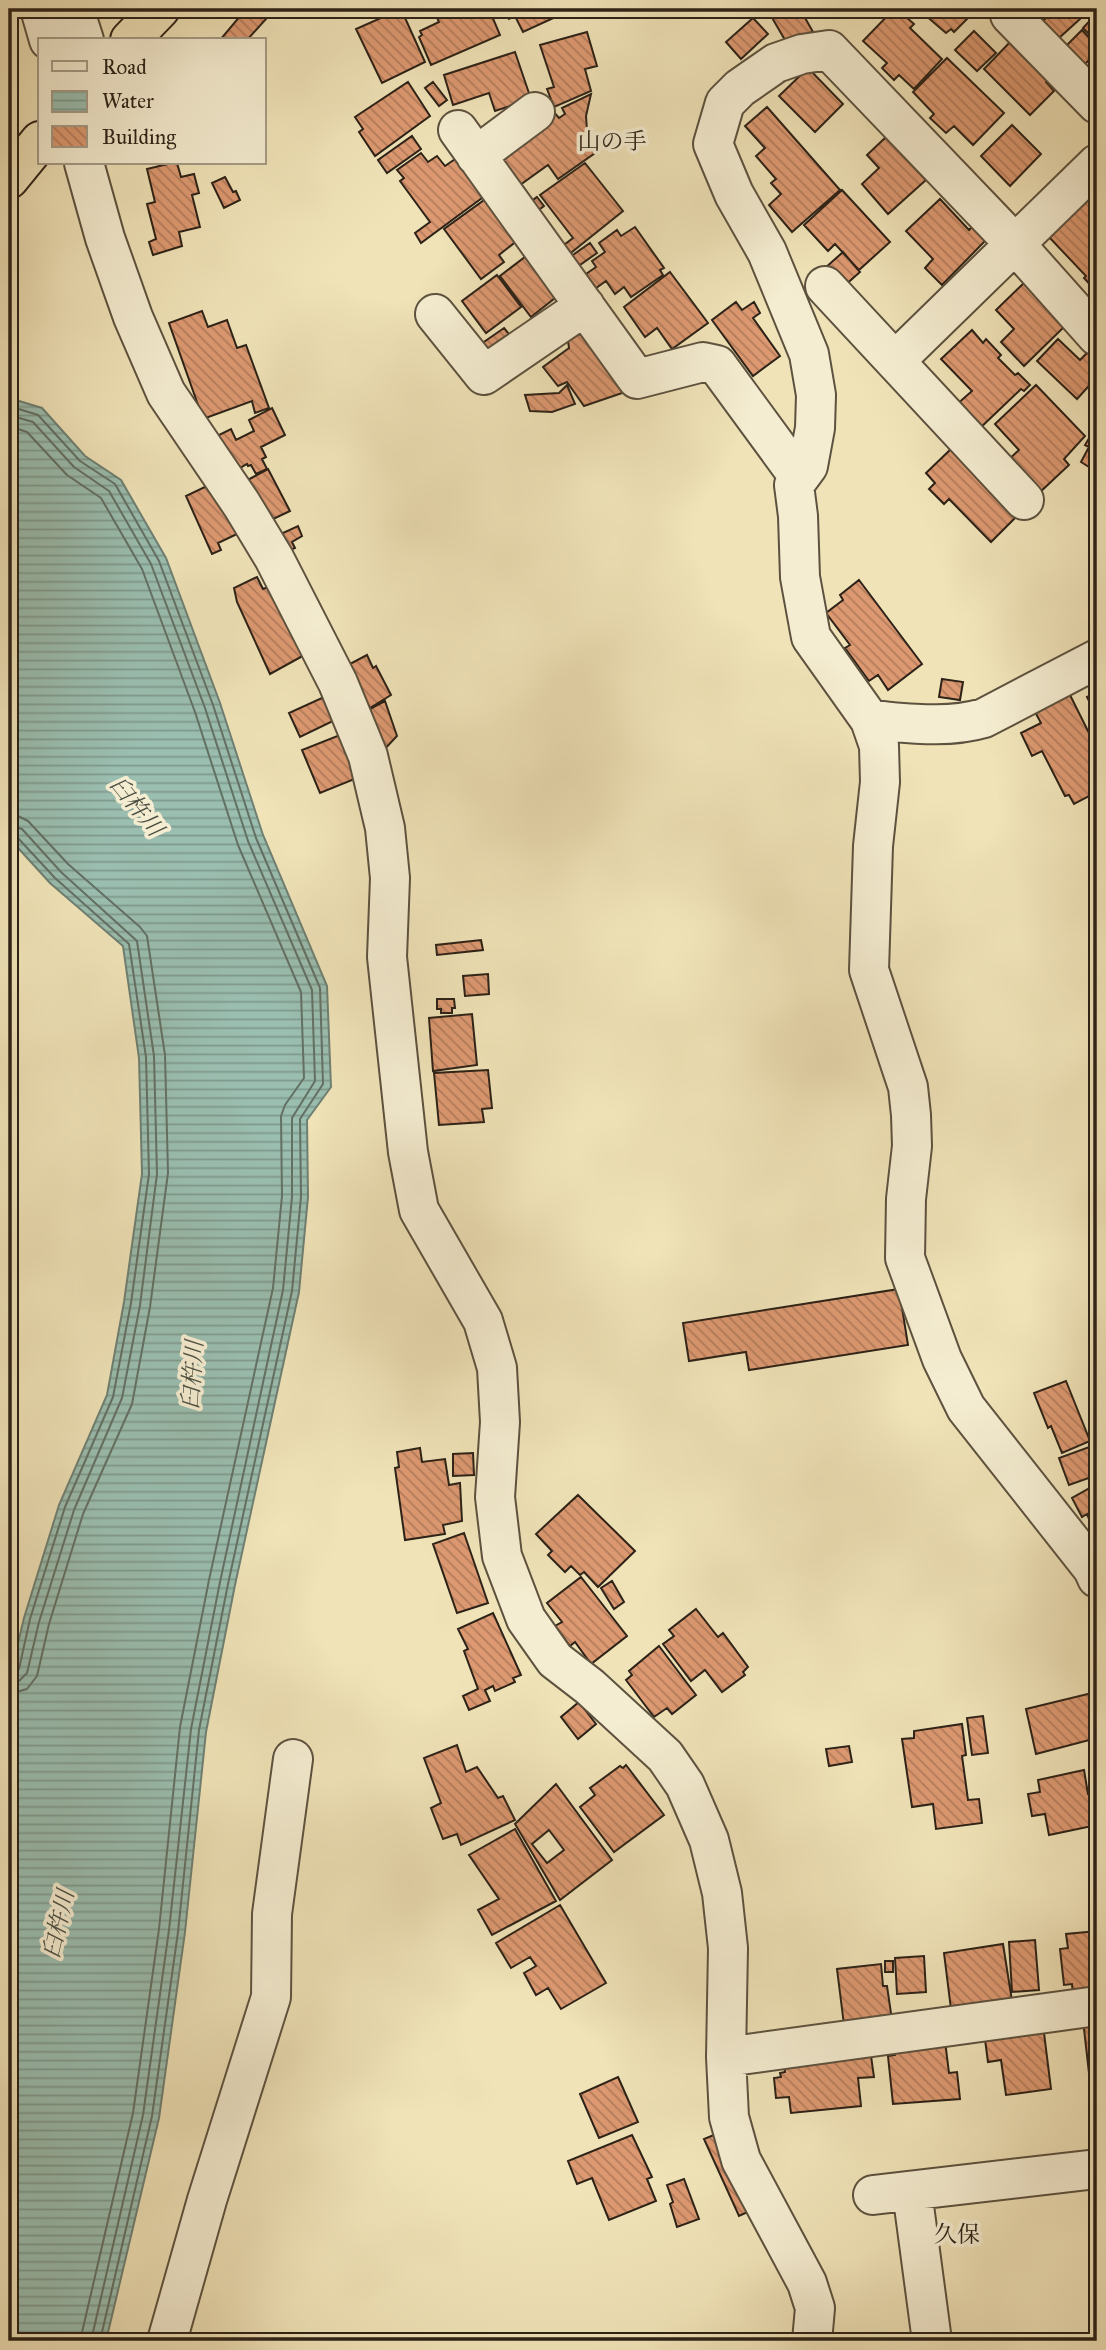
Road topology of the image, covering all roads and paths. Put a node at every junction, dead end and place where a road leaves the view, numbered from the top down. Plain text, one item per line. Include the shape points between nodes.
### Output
1 (40, 9) edge
2 (74, 9) edge
3 (160, 9) edge
4 (1010, 15) dead end
5 (48, 38) edge
6 (83, 38) edge
7 (132, 38) edge
8 (1097, 104) edge
9 (535, 112) dead end
10 (38, 143) edge
11 (84, 164) edge
12 (1097, 164) edge
13 (9, 179) edge
14 (1015, 244) junction
15 (825, 286) dead end
16 (585, 306) junction
17 (435, 314) dead end
18 (1097, 336) edge
19 (896, 360) junction
20 (799, 477) junction
21 (1024, 500) dead end
22 (1097, 659) edge
23 (870, 720) junction
24 (1097, 1578) edge
25 (293, 1759) dead end
26 (1097, 2006) edge
27 (726, 2057) junction
28 (1097, 2169) edge
29 (912, 2191) junction
30 (873, 2195) dead end
31 (167, 2341) edge
32 (812, 2341) edge
33 (932, 2341) edge

1 - 5 street
2 - 6 street
3 - 7 highway
4 - 8 street
9 - 16 street via 467,143
10 - 13 highway
11 - 27 street via 133,317 166,393 274,558 338,683 368,757 385,828 390,877 387,957 408,1152 419,1210 483,1321 497,1368 500,1422 495,1497 502,1556 526,1619 555,1660 665,1756 685,1785 709,1840 722,1893 728,1948
12 - 14 street
14 - 18 street
14 - 19 street
14 - 20 street via 828,50 776,63 725,103 713,144 734,194 767,252 809,354 816,395 815,428 808,466
15 - 19 street
16 - 17 street via 484,375
16 - 20 street via 637,379 702,362 717,365
19 - 21 street
20 - 23 street via 793,485 800,578 811,637
22 - 23 street via 968,723
23 - 24 street via 879,746 880,782 869,971 908,1087 912,1146 905,1258 942,1359 967,1408
25 - 31 street via 272,1914 271,1997
26 - 27 street
27 - 32 street via 729,2117 741,2160 807,2283 815,2308
28 - 29 street
29 - 30 street
29 - 33 street

